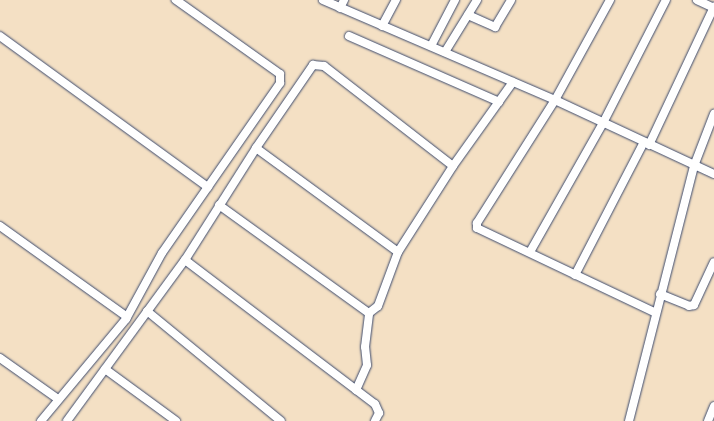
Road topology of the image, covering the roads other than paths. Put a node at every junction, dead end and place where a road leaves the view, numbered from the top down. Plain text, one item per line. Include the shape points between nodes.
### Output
1 (176, 0) edge
2 (324, 0) edge
3 (344, 0) edge
4 (396, 0) edge
5 (455, 0) edge
6 (477, 0) edge
7 (511, 0) edge
8 (610, 0) edge
9 (666, 0) edge
10 (697, 0) edge
11 (340, 8) junction
12 (714, 8) edge
13 (468, 15) junction
14 (382, 26) junction
15 (0, 36) edge
16 (349, 36) dead end
17 (432, 46) junction
18 (445, 52) junction
19 (513, 82) junction
20 (555, 100) junction
21 (499, 102) junction
22 (714, 114) edge
23 (603, 123) junction
24 (646, 144) junction
25 (256, 148) junction
26 (454, 166) junction
27 (694, 166) junction
28 (714, 174) edge
29 (208, 187) junction
30 (219, 205) junction
31 (0, 226) edge
32 (398, 252) junction
33 (530, 252) junction
34 (185, 260) junction
35 (714, 262) edge
36 (575, 275) junction
37 (660, 294) junction
38 (147, 311) junction
39 (369, 313) junction
40 (656, 313) junction
41 (127, 317) junction
42 (0, 358) edge
43 (105, 369) junction
44 (356, 390) junction
45 (58, 399) junction
46 (714, 406) edge
47 (41, 421) edge
48 (67, 421) edge
49 (176, 421) edge
50 (281, 421) edge
51 (375, 421) edge
52 (629, 421) edge
53 (708, 421) edge

1 - 29 street via 280,74 281,79
2 - 11 street
3 - 11 street
4 - 14 street
5 - 17 street
6 - 13 street
7 - 13 street via 495,26
8 - 20 street
9 - 23 street
10 - 12 street
11 - 14 street
12 - 24 street
13 - 18 street
14 - 17 street
15 - 29 street
16 - 21 street
17 - 18 street
18 - 19 street
19 - 20 street
19 - 21 street
20 - 23 street
20 - 33 street via 477,223 480,231
21 - 26 street
22 - 27 street
23 - 24 street
23 - 33 street
24 - 27 street
24 - 36 street
25 - 26 street via 309,70 318,64
25 - 30 street
25 - 32 street
26 - 32 street
27 - 28 street
27 - 37 street
29 - 41 street via 162,253
30 - 34 street
30 - 39 street
31 - 41 street
32 - 39 street via 378,306
33 - 36 street
34 - 38 street
34 - 44 street
35 - 37 street via 694,305 689,306
36 - 40 street
37 - 40 street
38 - 43 street
38 - 50 street
39 - 44 street via 366,364
40 - 52 street
41 - 45 street
42 - 45 street
43 - 48 street
43 - 49 street
44 - 51 street via 375,404 379,413
45 - 47 street
46 - 53 street

